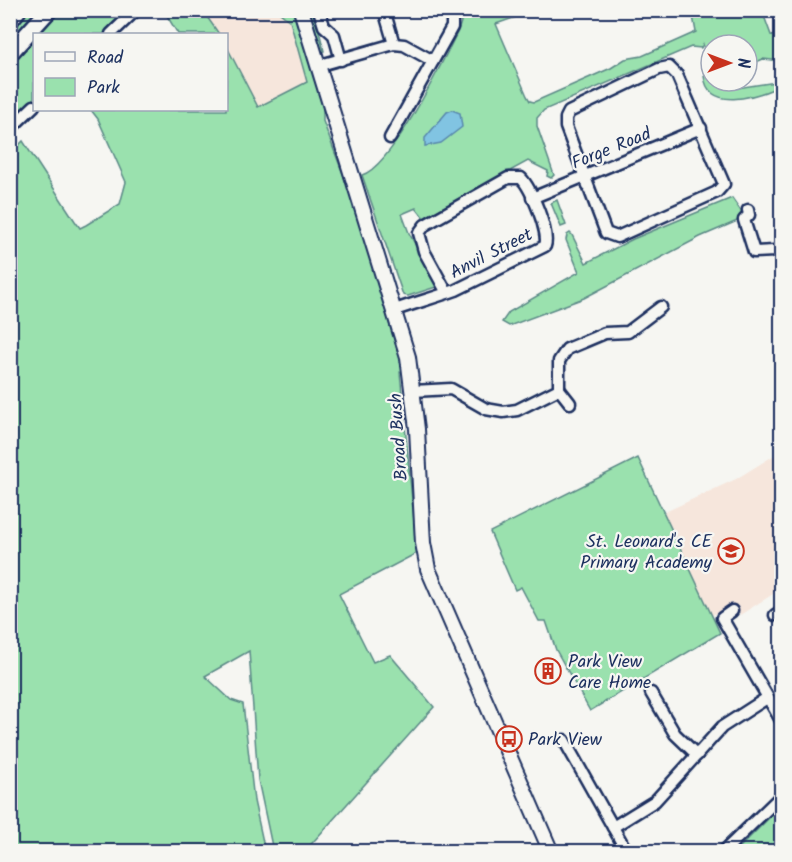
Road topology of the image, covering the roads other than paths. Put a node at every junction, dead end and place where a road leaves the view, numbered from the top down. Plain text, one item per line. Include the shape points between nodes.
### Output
1 (18, 10) edge
2 (49, 10) edge
3 (136, 10) edge
4 (301, 10) edge
5 (319, 10) edge
6 (384, 10) edge
7 (452, 10) edge
8 (10, 20) edge
9 (112, 33) edge
10 (394, 44) junction
11 (10, 53) edge
12 (341, 60) junction
13 (433, 62) junction
14 (317, 66) junction
15 (33, 107) edge
16 (701, 128) junction
17 (10, 129) edge
18 (390, 138) dead end
19 (584, 176) junction
20 (532, 198) junction
21 (748, 210) dead end
22 (782, 255) edge
23 (447, 293) junction
24 (661, 307) dead end
25 (395, 310) junction
26 (559, 389) junction
27 (413, 391) junction
28 (570, 403) dead end
29 (732, 611) dead end
30 (651, 693) dead end
31 (767, 698) junction
32 (668, 699) dead end
33 (658, 705) junction
34 (782, 722) edge
35 (564, 740) dead end
36 (585, 751) dead end
37 (697, 755) junction
38 (574, 757) junction
39 (782, 795) edge
40 (613, 827) junction
41 (550, 852) edge
42 (627, 852) edge
43 (723, 852) edge

1 - 8 highway
2 - 11 highway
3 - 9 street
4 - 14 main road, Broad Bush
5 - 12 street via 324,26 334,35
6 - 10 street
7 - 13 street via 452,27
10 - 12 street
10 - 13 street via 409,47
12 - 14 street
13 - 18 street
14 - 25 main road, Broad Bush
15 - 17 street
16 - 19 street, Forge Road
16 - 19 street via 677,75 669,67 658,69 569,112 566,127
16 - 19 street via 724,179 722,189 618,237 606,233
19 - 20 street, Forge Road
20 - 23 street, Anvil Street via 544,227 545,246
20 - 23 street, Anvil Street via 521,178 508,178 422,228 418,233 424,251
21 - 22 street via 744,220 754,252 774,251
23 - 25 street, Anvil Street
24 - 26 street via 623,334 605,333 567,349 559,361
25 - 27 main road, Broad Bush
26 - 27 street via 517,410 503,412 486,409 451,389
26 - 28 street
27 - 41 main road, Broad Bush via 428,569
29 - 31 street via 722,618 737,658
30 - 33 street
31 - 34 street
31 - 37 street via 722,727
32 - 33 street
33 - 37 street via 675,734
35 - 38 street
36 - 38 street
37 - 40 street via 655,801
38 - 40 street
39 - 43 street
40 - 42 street

